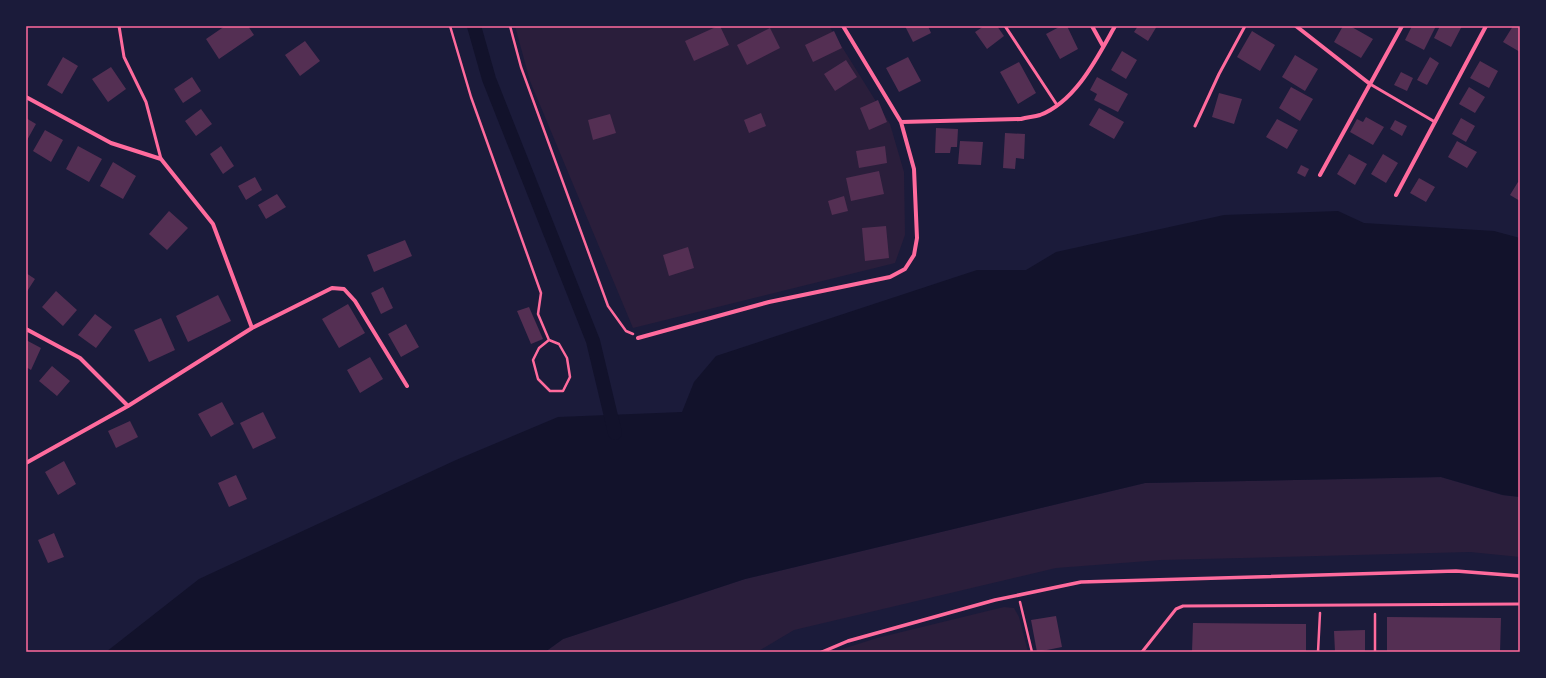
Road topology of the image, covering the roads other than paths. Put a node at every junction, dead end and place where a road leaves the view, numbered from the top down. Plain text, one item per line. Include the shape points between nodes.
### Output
1 (119, 26) edge
2 (843, 26) edge
3 (1005, 26) edge
4 (1092, 26) edge
5 (1114, 26) edge
6 (1245, 26) edge
7 (1296, 26) edge
8 (1402, 26) edge
9 (1486, 26) edge
10 (1103, 46) junction
11 (1370, 84) junction
12 (26, 97) edge
13 (1057, 105) junction
14 (901, 122) junction
15 (1435, 122) junction
16 (1195, 126) dead end
17 (161, 159) junction
18 (1320, 175) dead end
19 (1396, 195) dead end
20 (252, 328) junction
21 (26, 329) edge
22 (638, 338) road end
23 (407, 386) dead end
24 (128, 406) junction
25 (26, 463) edge
26 (1520, 576) edge
27 (1520, 604) edge
28 (822, 652) edge
29 (1142, 652) edge

1 - 17 lane via 124,57 146,102
2 - 14 street
3 - 13 lane
4 - 10 street
5 - 10 street
6 - 16 lane
7 - 11 street
8 - 11 street
9 - 15 street
10 - 13 street via 1083,78
11 - 15 lane
11 - 18 street
12 - 17 street via 111,143
13 - 14 street via 1040,114 1021,119
14 - 22 street via 914,169 917,238 914,255 905,269 890,277 769,302
15 - 19 street
17 - 20 street via 213,224
20 - 23 street via 332,288 344,289 355,301
20 - 24 street
21 - 24 street via 80,358
24 - 25 street
26 - 28 street via 1456,571 1081,582 995,600 848,641
27 - 29 lane via 1183,606 1176,609

